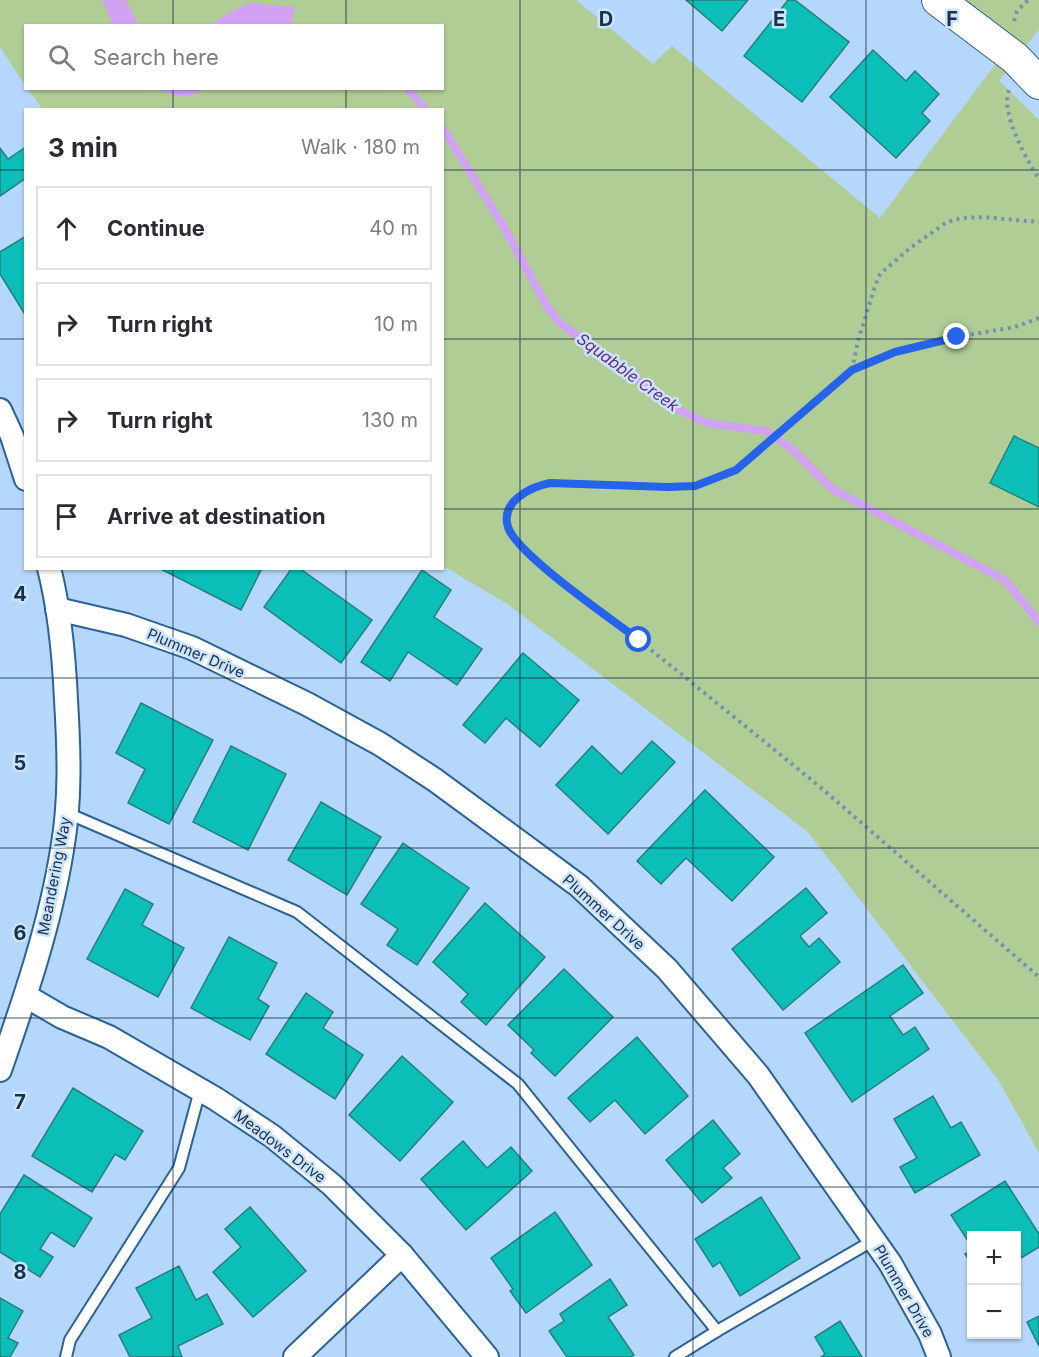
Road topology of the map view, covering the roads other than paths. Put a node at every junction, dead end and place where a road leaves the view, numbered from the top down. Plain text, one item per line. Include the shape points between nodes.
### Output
1 (938, 0) edge
2 (1029, 73) edge
3 (0, 410) edge
4 (24, 473) edge
5 (49, 570) edge
6 (57, 609) junction
7 (66, 813) junction
8 (26, 996) junction
9 (0, 1070) edge
10 (200, 1090) junction
11 (874, 1240) junction
12 (402, 1255) junction
13 (717, 1331) junction
14 (66, 1357) edge
15 (295, 1357) edge
16 (487, 1357) edge
17 (675, 1357) edge
18 (939, 1357) edge

1 - 2 street
3 - 4 street
5 - 6 street, Meandering Way
6 - 7 street, Meandering Way via 69,746
6 - 11 street, Plummer Drive via 126,625 192,648 307,704 435,780 579,886 667,969 758,1075
7 - 8 street, Meandering Way via 62,850
7 - 13 lane via 297,912 518,1084
8 - 9 street, Meandering Way
8 - 10 street, Meadows Drive via 109,1037
10 - 12 street, Meadows Drive via 272,1136 332,1185
10 - 14 lane via 179,1168 70,1340
11 - 13 lane
11 - 18 street, Plummer Drive via 930,1334
12 - 15 street
12 - 16 street, Meadows Drive
13 - 17 lane

